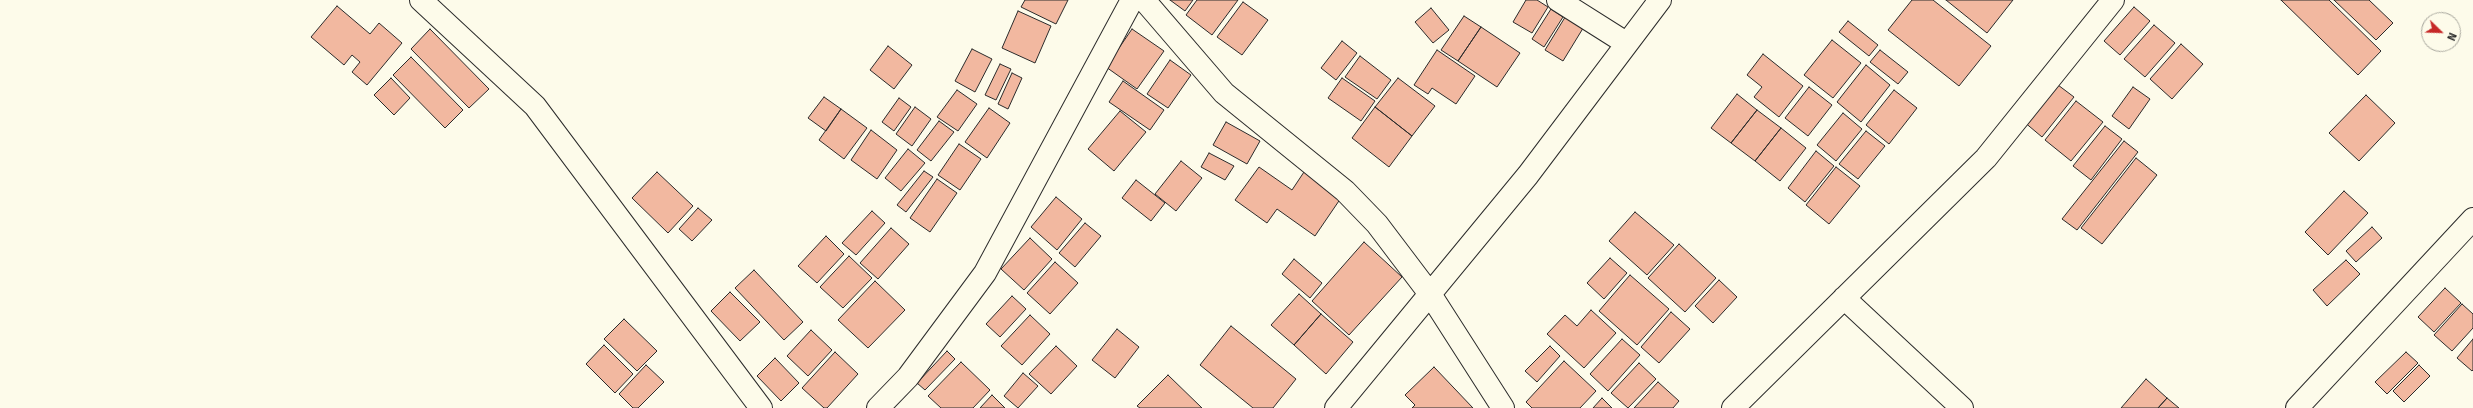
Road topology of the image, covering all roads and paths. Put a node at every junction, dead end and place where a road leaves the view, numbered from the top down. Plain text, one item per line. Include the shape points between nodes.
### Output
1 (421, 0) edge
2 (1132, 0) edge
3 (1144, 0) edge
4 (1558, 0) edge
5 (1660, 0) edge
6 (2113, 0) edge
7 (1626, 43) junction
8 (2473, 219) edge
9 (1430, 294) junction
10 (1844, 298) junction
11 (762, 408) edge
12 (878, 408) edge
13 (1336, 408) edge
14 (1503, 408) edge
15 (1733, 408) edge
16 (1962, 408) edge
17 (2297, 408) edge

1 - 11 street via 535,106
2 - 12 street via 985,273 908,378
3 - 9 street via 1224,93 1345,191 1377,224
4 - 7 street
5 - 7 street
6 - 10 street via 1986,158
7 - 9 street via 1528,175
8 - 17 street
9 - 13 street
9 - 14 street
10 - 15 street
10 - 16 street

